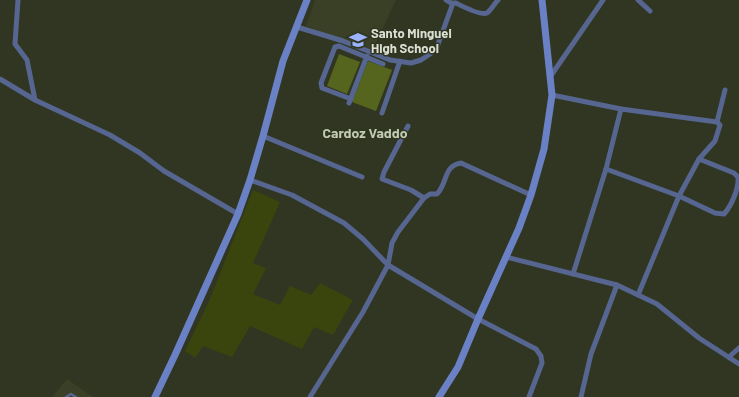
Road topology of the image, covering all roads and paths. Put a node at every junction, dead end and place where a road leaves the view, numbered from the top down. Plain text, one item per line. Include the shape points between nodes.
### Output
1 (18, 0) edge
2 (307, 0) edge
3 (446, 0) edge
4 (498, 0) edge
5 (542, 0) edge
6 (603, 0) edge
7 (638, 0) edge
8 (452, 4) junction
9 (650, 11) dead end
10 (297, 27) junction
11 (369, 51) junction
12 (366, 58) junction
13 (400, 62) junction
14 (382, 64) dead end
15 (550, 77) junction
16 (0, 79) edge
17 (725, 90) dead end
18 (552, 95) junction
19 (35, 100) junction
20 (621, 109) junction
21 (382, 113) dead end
22 (717, 122) junction
23 (408, 126) dead end
24 (264, 136) junction
25 (699, 159) junction
26 (606, 169) junction
27 (362, 177) dead end
28 (250, 180) junction
29 (531, 195) junction
30 (679, 196) junction
31 (424, 198) junction
32 (238, 214) junction
33 (506, 257) junction
34 (388, 265) junction
35 (574, 274) junction
36 (617, 285) junction
37 (638, 295) junction
38 (478, 319) junction
39 (739, 348) edge
40 (728, 357) junction
41 (739, 364) edge
42 (66, 397) edge
43 (76, 397) edge
44 (156, 397) edge
45 (310, 397) edge
46 (439, 397) edge
47 (529, 397) edge
48 (581, 397) edge

1 - 19 street via 15,44 27,60
2 - 10 street
3 - 8 street
4 - 8 street via 484,14 456,3
5 - 15 street
6 - 15 street
7 - 9 street
8 - 13 street via 437,47 421,60 411,63
10 - 11 street
10 - 24 street via 283,61
11 - 12 street
11 - 13 street
12 - 12 street via 350,101 322,88 321,83 335,47 339,46
12 - 14 street
13 - 21 street
15 - 18 street
16 - 19 street
17 - 22 street
18 - 20 street
18 - 29 street via 544,149
19 - 32 street via 110,134
20 - 22 street
20 - 26 street
22 - 25 street via 720,125 715,140
23 - 31 street via 382,179
24 - 27 street
24 - 28 street
25 - 30 street
25 - 30 street via 738,176 738,186 728,210 724,214 715,213
26 - 30 street
26 - 35 street
28 - 32 street
28 - 34 street via 292,195 344,223
29 - 31 street via 461,163 450,167 437,194 430,194
29 - 33 street
30 - 37 street
31 - 34 street via 392,243
32 - 44 street
33 - 35 street
33 - 38 street
34 - 38 street
34 - 45 street via 363,312
35 - 36 street
36 - 37 street
36 - 48 street via 591,354
37 - 40 street via 658,304 699,338
38 - 46 street via 458,367
38 - 47 street via 536,349 541,356 542,363
39 - 40 street
40 - 41 street
42 - 43 lane via 71,394

